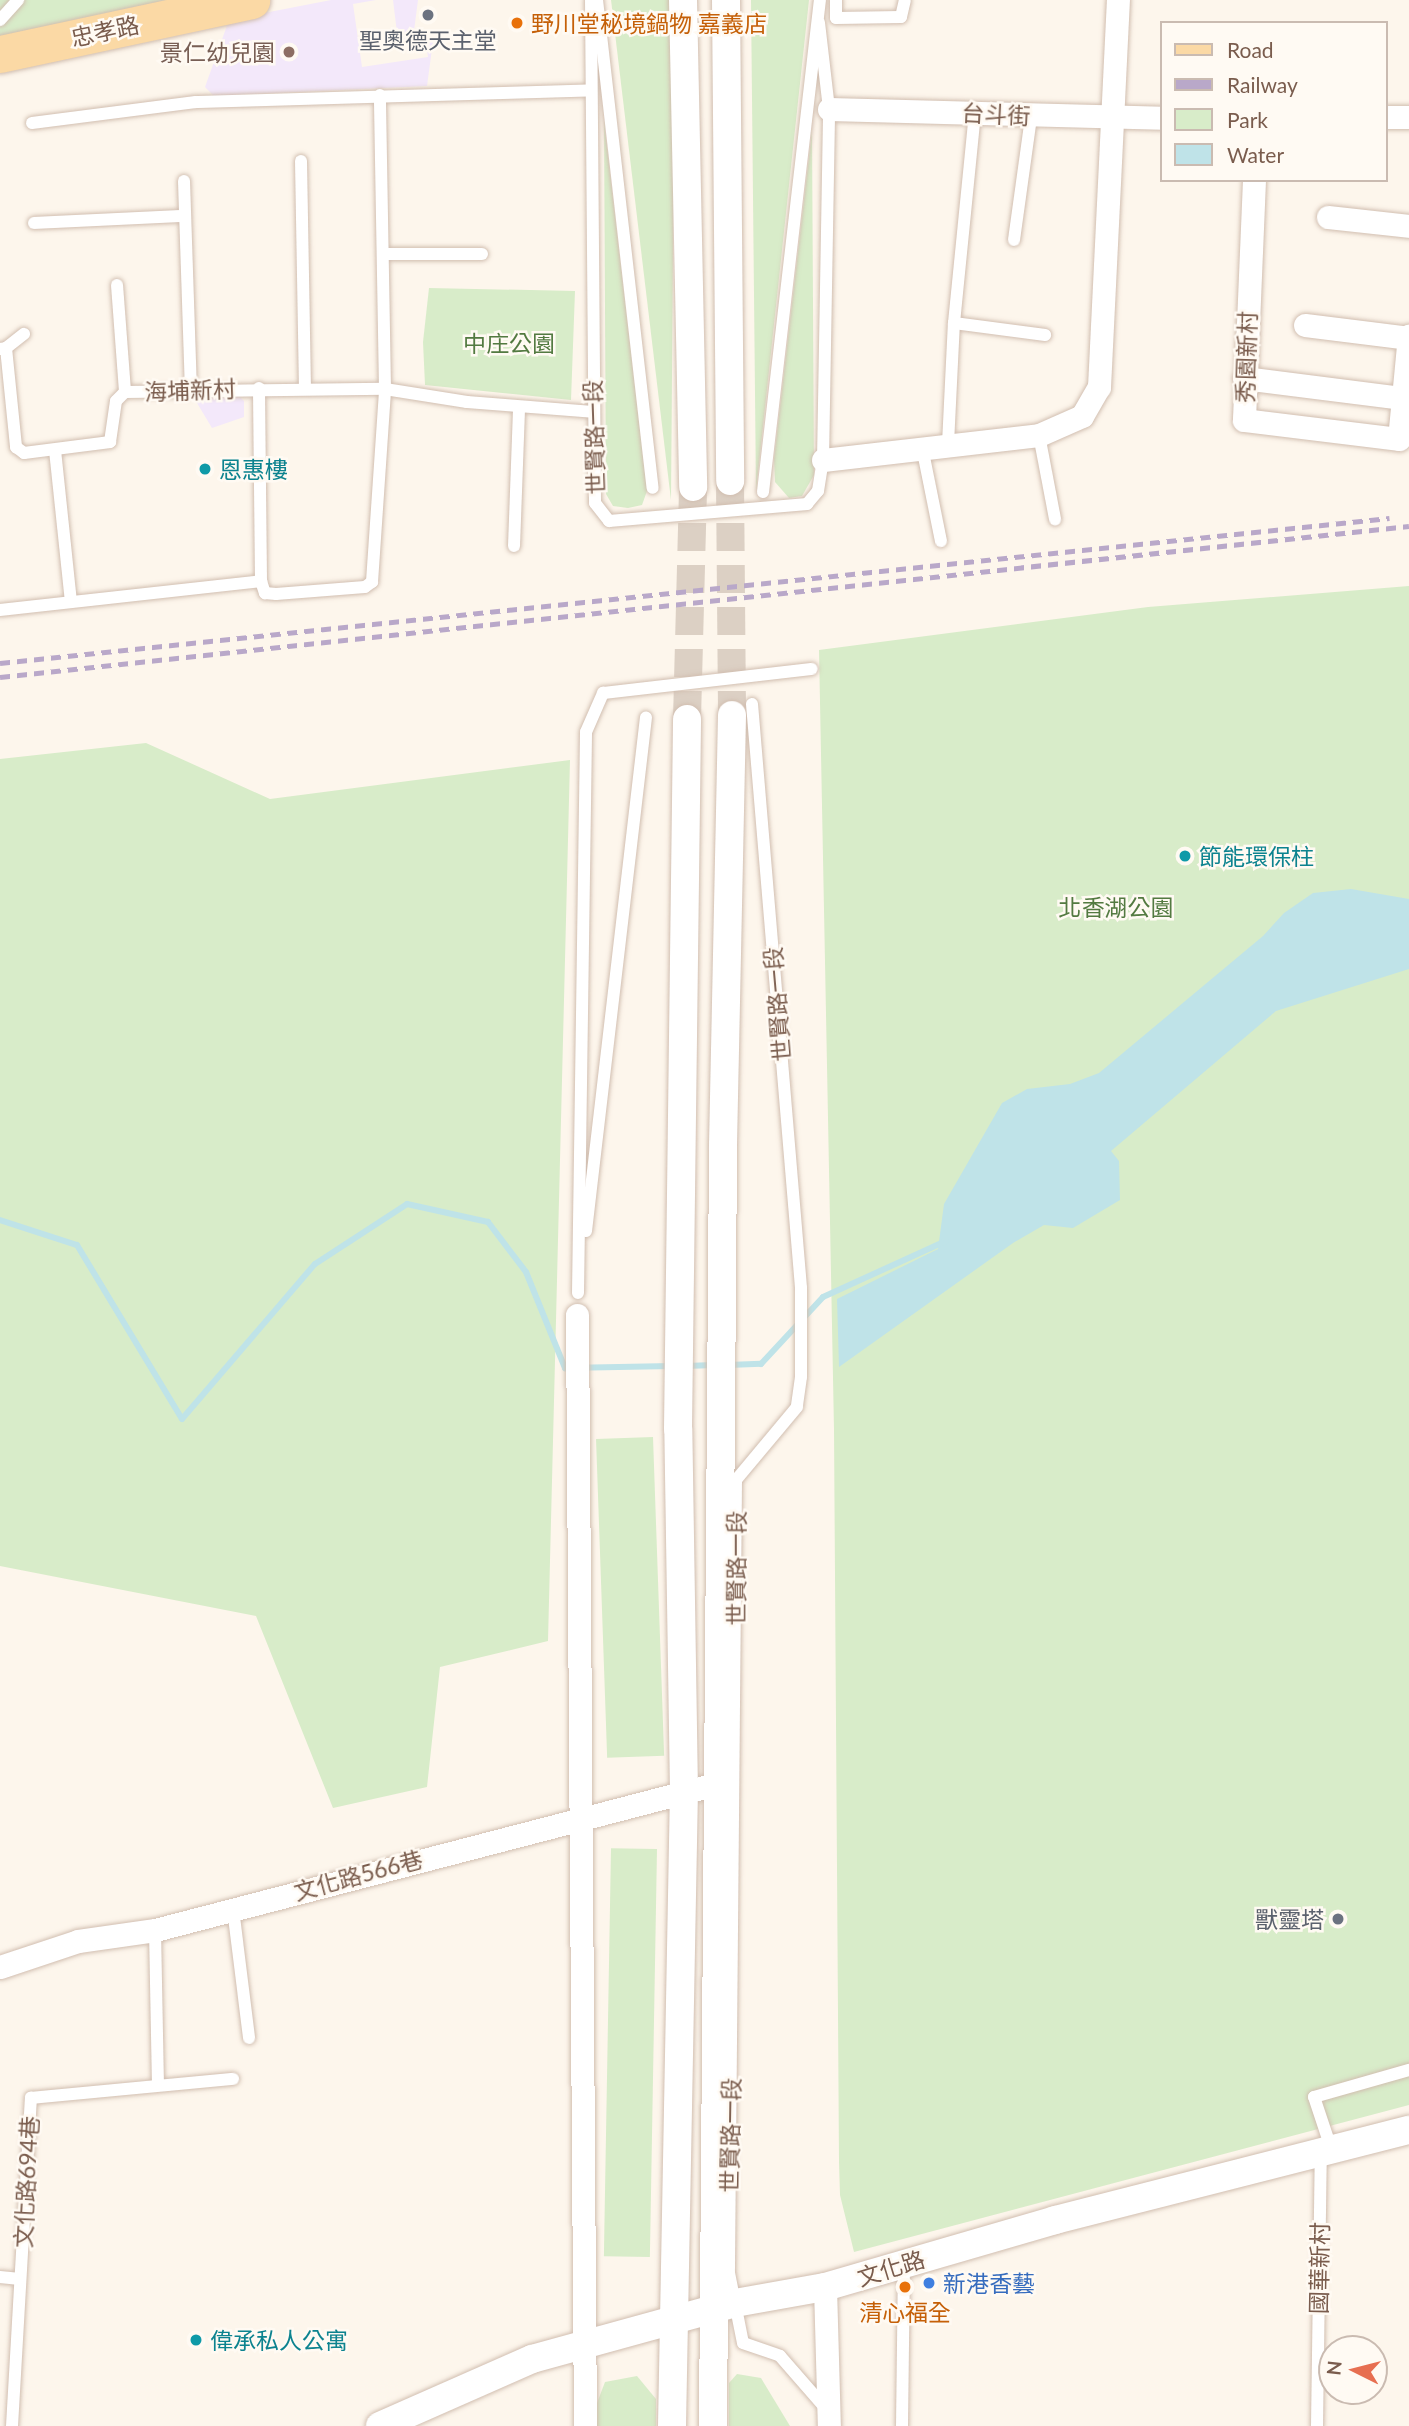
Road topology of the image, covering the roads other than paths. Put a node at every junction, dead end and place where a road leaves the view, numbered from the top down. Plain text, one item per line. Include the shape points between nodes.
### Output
1 (18, 0) edge
2 (251, 0) edge
3 (591, 0) edge
4 (597, 0) edge
5 (683, 0) edge
6 (726, 0) edge
7 (820, 0) edge
8 (836, 0) edge
9 (905, 0) edge
10 (1118, 0) edge
11 (0, 20) edge
12 (819, 23) junction
13 (0, 54) edge
14 (590, 90) junction
15 (380, 96) junction
16 (829, 109) junction
17 (975, 112) junction
18 (1031, 117) junction
19 (1110, 117) junction
20 (1388, 117) edge
21 (1409, 117) edge
22 (1160, 118) edge
23 (32, 122) dead end
24 (301, 161) dead end
25 (184, 181) dead end
26 (1254, 182) edge
27 (186, 216) junction
28 (1328, 217) dead end
29 (34, 223) dead end
30 (1409, 226) edge
31 (1014, 240) dead end
32 (383, 254) junction
33 (482, 254) dead end
34 (117, 285) dead end
35 (954, 323) junction
36 (1305, 325) dead end
37 (24, 334) dead end
38 (1045, 335) dead end
39 (1409, 337) edge
40 (1409, 346) edge
41 (3, 349) edge
42 (1244, 378) junction
43 (259, 388) junction
44 (305, 388) junction
45 (385, 388) junction
46 (191, 390) junction
47 (125, 392) junction
48 (1403, 398) junction
49 (519, 408) junction
50 (593, 412) junction
51 (1039, 435) junction
52 (948, 444) junction
53 (922, 447) junction
54 (55, 450) junction
55 (823, 460) junction
56 (730, 481) tunnel mouth
57 (693, 487) tunnel mouth
58 (653, 488) dead end
59 (763, 492) dead end
60 (1055, 519) dead end
61 (941, 541) dead end
62 (514, 546) dead end
63 (261, 581) junction
64 (71, 601) junction
65 (0, 610) edge
66 (812, 669) dead end
67 (742, 709) joint
68 (646, 717) dead end
69 (687, 719) tunnel mouth
70 (578, 1304) junction
71 (716, 1784) junction
72 (684, 1792) junction
73 (583, 1819) junction
74 (233, 1909) junction
75 (155, 1930) junction
76 (0, 1967) edge
77 (249, 2038) dead end
78 (1409, 2070) edge
79 (233, 2079) dead end
80 (158, 2083) junction
81 (1409, 2130) edge
82 (1326, 2152) junction
83 (904, 2263) junction
84 (0, 2277) edge
85 (20, 2279) junction
86 (825, 2287) junction
87 (724, 2306) junction
88 (672, 2320) junction
89 (586, 2344) junction
90 (0, 2353) edge
91 (16, 2354) junction
92 (829, 2419) edge
93 (12, 2426) edge
94 (380, 2426) edge
95 (585, 2426) edge
96 (672, 2426) edge
97 (713, 2426) edge
98 (902, 2426) edge
99 (1317, 2426) edge

1 - 11 lane
2 - 13 main road, 忠孝路
3 - 14 lane, 世賢路一段
4 - 58 lane
5 - 57 street
6 - 56 street
7 - 12 lane, 世賢路一段
8 - 9 lane via 836,18 901,17
10 - 19 street
12 - 16 lane, 世賢路一段
12 - 59 lane, 世賢路一段
14 - 15 lane
14 - 50 lane, 世賢路一段
15 - 23 lane via 196,102
15 - 32 lane
16 - 17 street, 台斗街
16 - 55 lane, 世賢路一段
17 - 18 street, 台斗街
17 - 35 lane
18 - 19 street, 台斗街
18 - 31 lane
19 - 22 street, 台斗街
19 - 51 street via 1107,282 1099,387 1082,416
20 - 21 street
24 - 44 lane
25 - 27 lane
26 - 42 street, 秀園新村
27 - 29 lane
27 - 46 lane
28 - 30 street
32 - 33 lane
32 - 45 lane
34 - 47 lane
35 - 38 lane
35 - 52 lane
36 - 39 street
37 - 41 lane
39 - 40 street
40 - 48 street
41 - 54 lane, 海埔新村 via 16,447 24,453
42 - 48 street
42 - 48 street, 秀園新村 via 1244,420 1399,439
43 - 44 lane, 海埔新村
43 - 46 lane, 海埔新村
43 - 63 lane
44 - 45 lane, 海埔新村
45 - 49 lane, 海埔新村
45 - 63 lane via 372,582 365,587 276,594 265,593
46 - 47 lane, 海埔新村
47 - 54 lane, 海埔新村 via 116,401 110,442
49 - 50 lane, 海埔新村
49 - 62 lane
50 - 55 lane, 世賢路一段 via 595,503 609,521 807,504 818,491
51 - 52 street
51 - 60 lane
52 - 53 street
53 - 55 street
53 - 61 lane
54 - 64 lane
63 - 64 lane
64 - 65 lane
66 - 70 lane via 603,693 586,732
67 - 71 street, 世賢路一段 via 721,1292
67 - 87 lane, 世賢路一段 via 801,1288 801,1377 797,1407 736,1480 729,2263
68 - 70 lane
69 - 72 street via 678,1429
70 - 73 street
71 - 72 street, 文化路566巷
71 - 87 street, 世賢路一段
72 - 73 street, 文化路566巷
72 - 88 street
73 - 74 street, 文化路566巷
73 - 89 street
74 - 75 street, 文化路566巷
74 - 77 lane
75 - 76 street, 文化路566巷 via 78,1941
75 - 80 lane
78 - 82 lane, 國華新村 via 1314,2097
79 - 80 lane, 文化路694巷
80 - 85 lane, 文化路694巷 via 31,2098
81 - 82 street, 文化路
82 - 83 street, 文化路
82 - 99 lane, 國華新村
83 - 86 street, 文化路
83 - 98 lane
84 - 85 lane
85 - 91 lane, 文化路694巷
86 - 87 street, 文化路
86 - 92 street, 世賢路一段
87 - 88 street, 文化路
87 - 92 lane, 世賢路一段 via 743,2343 780,2356
87 - 97 street, 世賢路一段
88 - 89 street, 文化路
88 - 96 street
89 - 94 street, 文化路 via 532,2359
89 - 95 street
90 - 91 lane
91 - 93 lane, 文化路694巷

